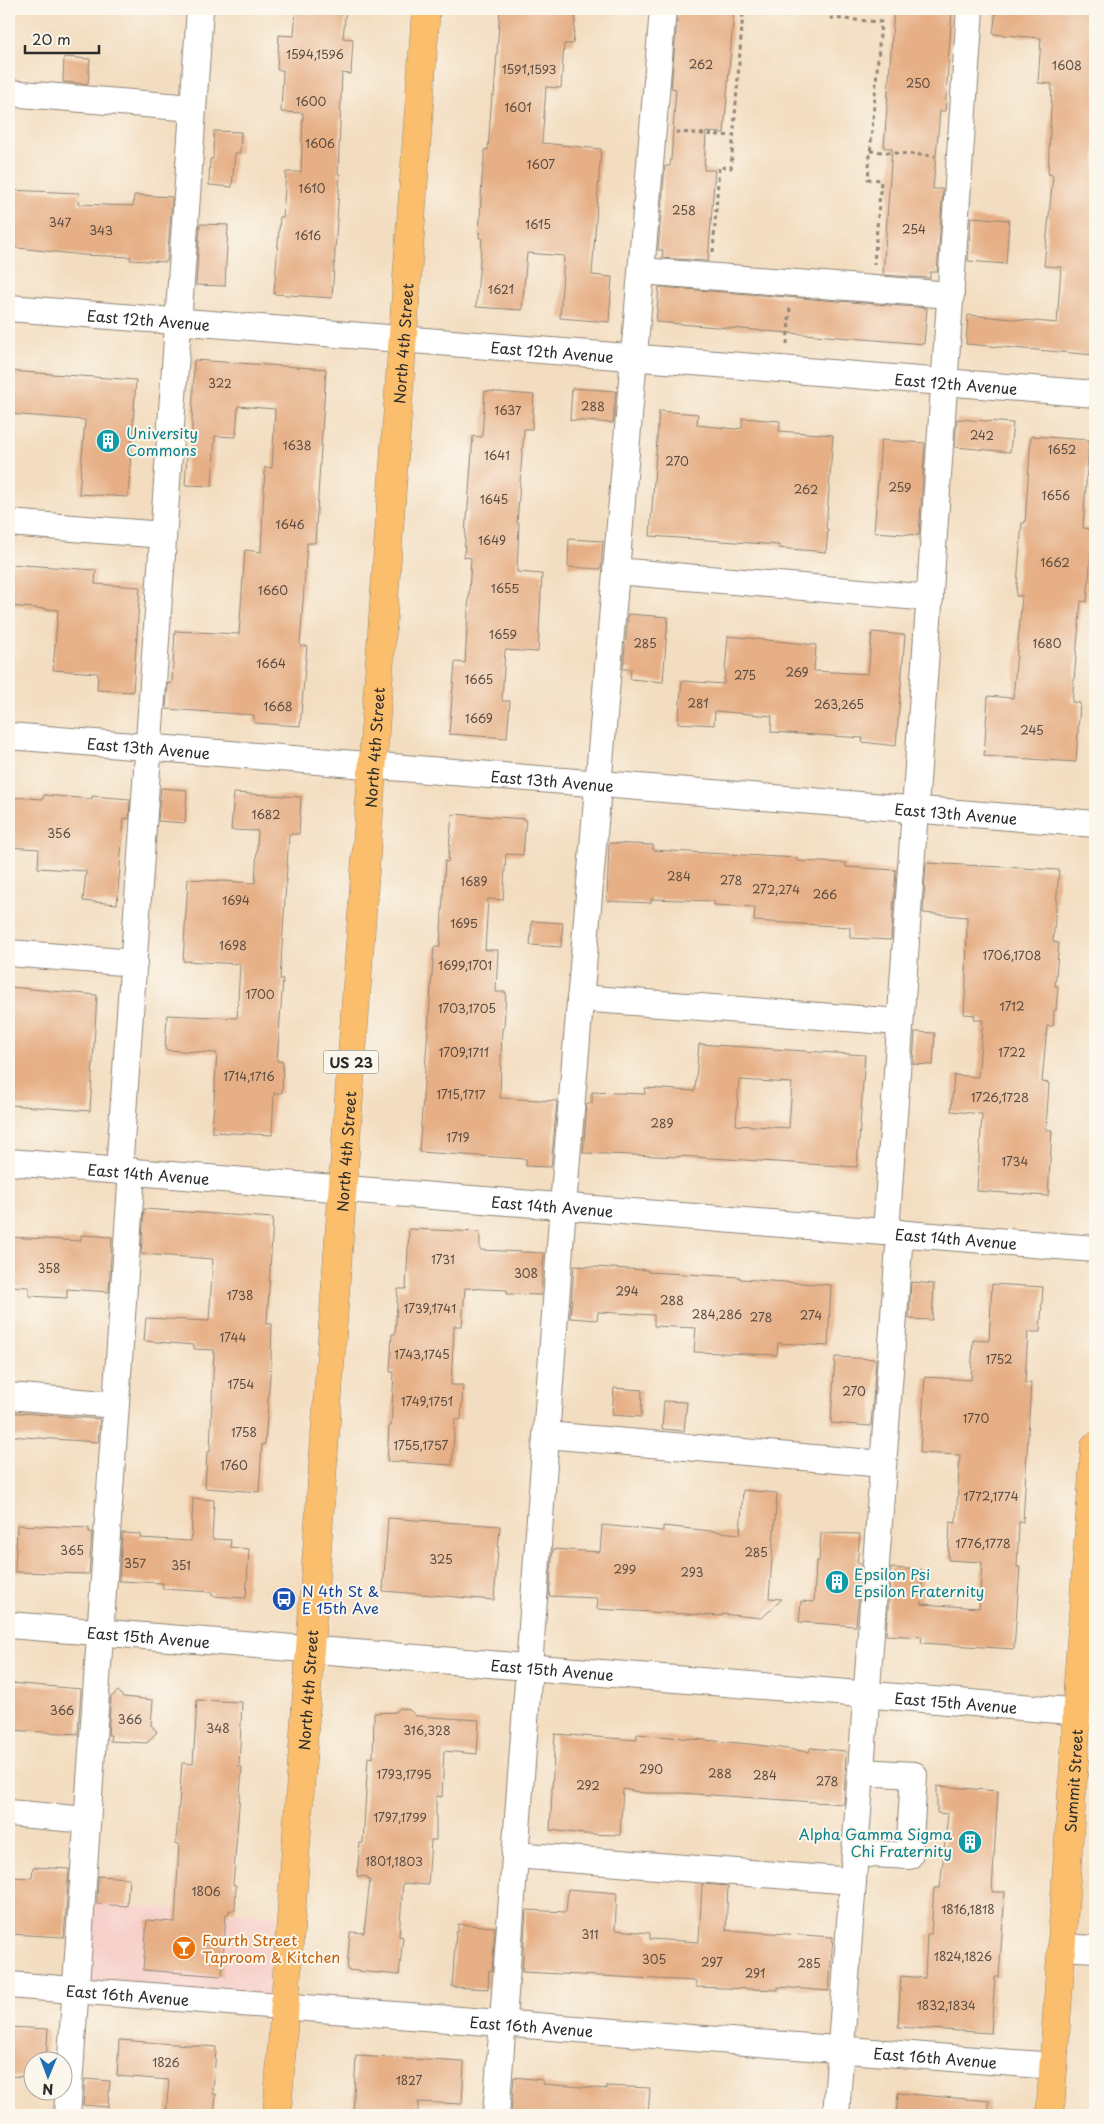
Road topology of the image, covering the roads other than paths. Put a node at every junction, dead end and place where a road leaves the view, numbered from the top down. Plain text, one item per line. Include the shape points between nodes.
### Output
1 (200, 9) edge
2 (426, 9) edge
3 (663, 9) edge
4 (970, 9) edge
5 (9, 93) edge
6 (193, 108) junction
7 (641, 271) junction
8 (951, 295) junction
9 (9, 308) edge
10 (178, 322) junction
11 (403, 339) junction
12 (634, 357) junction
13 (945, 382) junction
14 (1095, 394) edge
15 (9, 523) edge
16 (163, 536) junction
17 (616, 571) junction
18 (930, 598) junction
19 (9, 736) edge
20 (149, 748) junction
21 (372, 766) junction
22 (598, 784) junction
23 (915, 809) junction
24 (1095, 824) edge
25 (9, 953) edge
26 (134, 963) junction
27 (580, 998) junction
28 (900, 1022) junction
29 (9, 1162) edge
30 (126, 1171) junction
31 (342, 1188) junction
32 (563, 1206) junction
33 (893, 1232) junction
34 (1095, 1249) edge
35 (9, 1396) edge
36 (116, 1406) junction
37 (546, 1435) junction
38 (1095, 1446) edge
39 (883, 1464) junction
40 (1094, 1474) edge
41 (9, 1625) edge
42 (100, 1631) junction
43 (310, 1648) junction
44 (529, 1666) junction
45 (866, 1694) junction
46 (1086, 1712) edge
47 (861, 1772) junction
48 (9, 1813) edge
49 (87, 1820) junction
50 (855, 1853) junction
51 (515, 1855) junction
52 (853, 1881) junction
53 (1061, 1946) junction
54 (1095, 1949) edge
55 (9, 1985) edge
56 (75, 1990) junction
57 (286, 2006) junction
58 (503, 2023) junction
59 (841, 2050) junction
60 (1054, 2066) junction
61 (67, 2115) edge
62 (277, 2115) edge
63 (496, 2115) edge
64 (836, 2115) edge
65 (1050, 2115) edge

1 - 6 street
2 - 11 main road, North 4th Street / US 23
3 - 7 street
4 - 8 street
5 - 6 street
6 - 10 street
7 - 8 street
7 - 12 street
8 - 13 street
9 - 10 street, East 12th Avenue
10 - 11 street, East 12th Avenue
10 - 16 street
11 - 12 street, East 12th Avenue
11 - 21 main road, North 4th Street / US 23
12 - 13 street, East 12th Avenue
12 - 17 street
13 - 14 street, East 12th Avenue
13 - 18 street
15 - 16 street
16 - 20 street
17 - 18 street
17 - 22 street
18 - 23 street
19 - 20 street, East 13th Avenue
20 - 21 street, East 13th Avenue
20 - 26 street
21 - 22 street, East 13th Avenue
21 - 31 main road, North 4th Street / US 23
22 - 23 street, East 13th Avenue
22 - 27 street
23 - 24 street, East 13th Avenue
23 - 28 street
25 - 26 street
26 - 30 street
27 - 28 street
27 - 32 street
28 - 33 street
29 - 30 street, East 14th Avenue
30 - 31 street, East 14th Avenue
30 - 36 street
31 - 32 street, East 14th Avenue
31 - 43 main road, North 4th Street / US 23
32 - 33 street, East 14th Avenue
32 - 37 street
33 - 34 street, East 14th Avenue
33 - 39 street
35 - 36 street
36 - 42 street
37 - 39 street
37 - 44 street
38 - 40 main road, Summit Street
39 - 45 street
40 - 46 main road, Summit Street
41 - 42 street, East 15th Avenue
42 - 43 street, East 15th Avenue
42 - 49 street
43 - 44 street, East 15th Avenue
43 - 57 main road, North 4th Street / US 23
44 - 45 street, East 15th Avenue
44 - 51 street
45 - 46 street, East 15th Avenue
45 - 47 street
46 - 53 main road, Summit Street via 1075,1749
47 - 50 street
47 - 50 street via 914,1775 910,1856
48 - 49 street
49 - 56 street
50 - 52 street
51 - 52 street
51 - 58 street
52 - 59 street
53 - 54 street
53 - 60 main road, Summit Street
55 - 56 street, East 16th Avenue
56 - 57 street, East 16th Avenue
56 - 61 street
57 - 58 street, East 16th Avenue
57 - 62 main road, North 4th Street / US 23
58 - 59 street, East 16th Avenue
58 - 63 street
59 - 60 street, East 16th Avenue
59 - 64 street
60 - 65 main road, Summit Street

